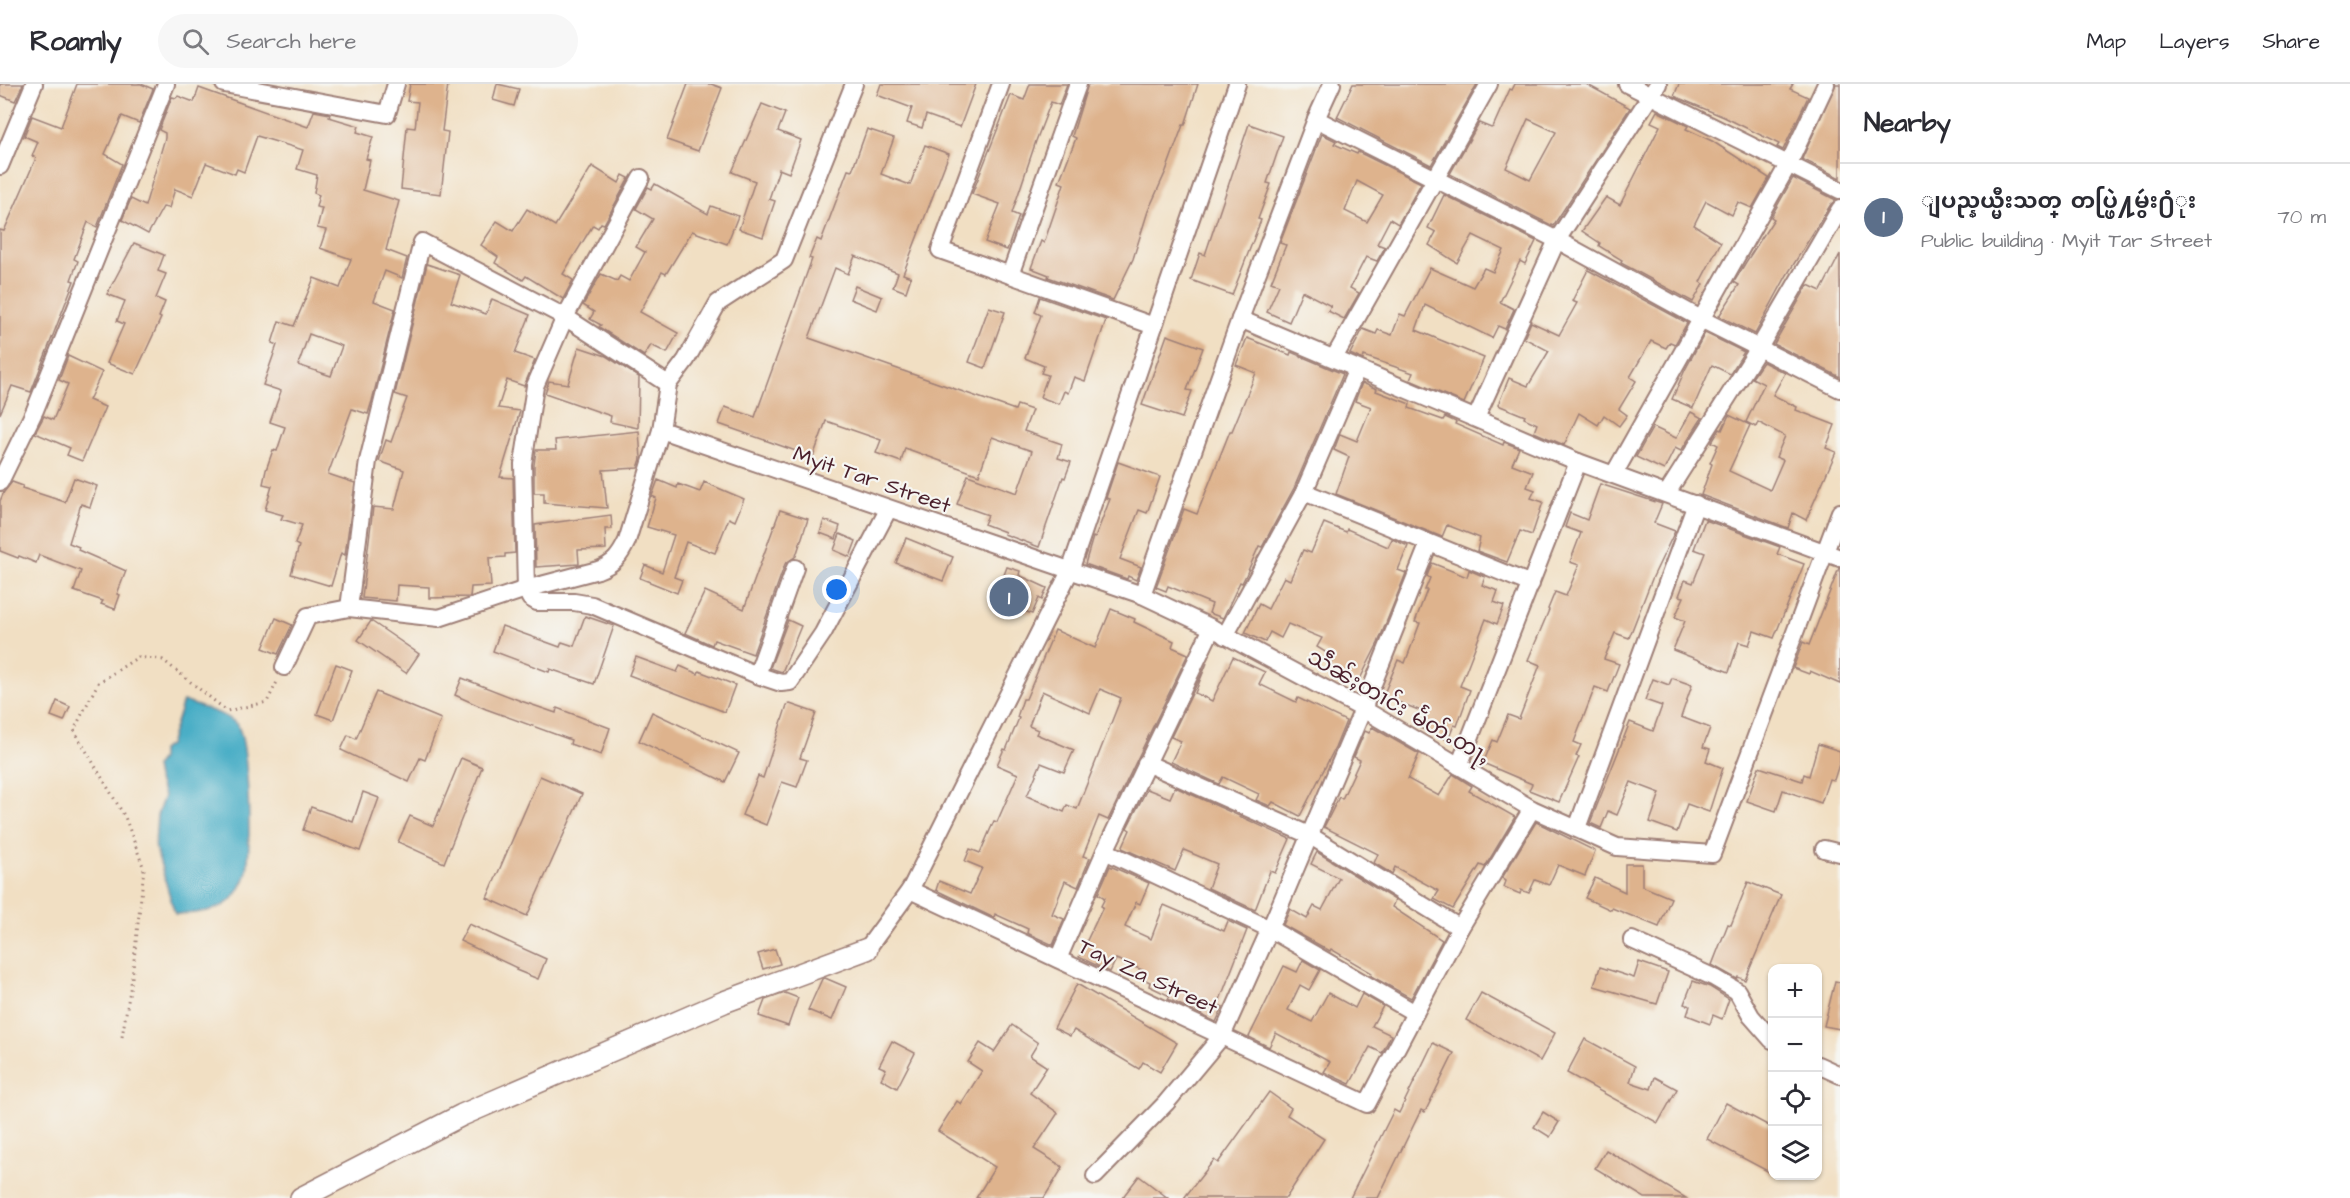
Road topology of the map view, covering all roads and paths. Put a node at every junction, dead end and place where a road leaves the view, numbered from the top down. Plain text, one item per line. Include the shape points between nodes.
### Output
1 (34, 84) edge
2 (166, 84) edge
3 (224, 84) edge
4 (396, 84) edge
5 (854, 84) edge
6 (1001, 84) edge
7 (1078, 84) edge
8 (1237, 84) edge
9 (1332, 84) edge
10 (1489, 84) edge
11 (1627, 84) edge
12 (1826, 84) edge
13 (1654, 90) edge
14 (1316, 118) junction
15 (1788, 165) junction
16 (0, 166) edge
17 (641, 178) dead end
18 (1434, 179) junction
19 (1840, 190) edge
20 (1840, 209) edge
21 (1557, 240) junction
22 (1010, 275) junction
23 (565, 317) junction
24 (1240, 319) junction
25 (1701, 319) junction
26 (1154, 326) junction
27 (1758, 348) junction
28 (1334, 358) junction
29 (1357, 369) junction
30 (668, 384) junction
31 (1840, 389) edge
32 (1476, 418) junction
33 (661, 430) junction
34 (1578, 462) junction
35 (1614, 474) junction
36 (0, 482) edge
37 (1304, 492) junction
38 (1667, 493) junction
39 (1696, 504) junction
40 (888, 510) junction
41 (1840, 512) edge
42 (1430, 543) junction
43 (1833, 556) edge
44 (795, 568) dead end
45 (1070, 571) junction
46 (1531, 584) junction
47 (526, 589) junction
48 (1142, 596) junction
49 (349, 608) junction
50 (1218, 632) junction
51 (284, 667) joint
52 (757, 675) junction
53 (1364, 709) junction
54 (1146, 763) junction
55 (1459, 766) junction
56 (1532, 809) junction
57 (1577, 828) junction
58 (1309, 835) junction
59 (1105, 851) junction
60 (910, 890) junction
61 (1460, 928) junction
62 (1270, 929) junction
63 (1632, 940) dead end
64 (867, 950) joint
65 (1058, 959) junction
66 (1415, 1012) junction
67 (1768, 1035) edge
68 (122, 1036) dead end
69 (1222, 1036) junction
70 (1822, 1067) edge
71 (1840, 1075) edge
72 (1095, 1176) dead end
73 (302, 1198) edge

1 - 16 street
2 - 36 street via 35,410
3 - 4 street via 387,114
5 - 30 street via 784,260 718,303
6 - 22 street via 940,250
7 - 22 street
8 - 26 street
9 - 14 street
10 - 18 street
11 - 13 street
12 - 15 street
13 - 15 street
13 - 21 street
14 - 18 street
14 - 24 street
15 - 19 street
15 - 25 street
17 - 23 street
18 - 21 street
18 - 28 street
20 - 27 street
21 - 25 street
21 - 32 street
22 - 26 street
23 - 30 street
23 - 47 street via 535,387 528,431 524,464
23 - 49 street via 422,242 368,461
24 - 28 street
24 - 48 street
25 - 27 street
25 - 35 street
26 - 45 street
27 - 31 street
27 - 38 street
28 - 29 street
29 - 32 street
29 - 37 street
30 - 33 street
32 - 34 street
33 - 40 street, Myit Tar Street
33 - 47 street via 620,557 598,570
34 - 35 street
34 - 46 street
35 - 38 street
37 - 42 street
37 - 50 street
38 - 39 street
39 - 43 street
39 - 57 street
40 - 45 street, Myit Tar Street
40 - 52 street via 823,633 790,682
41 - 43 street
42 - 46 street
42 - 53 street
43 - 57 street, သဵၼ်ႈတၢင်း မႅတ်ႉတႃႇ via 1712,854 1617,847
44 - 52 street
45 - 48 street, သဵၼ်ႈတၢင်း မႅတ်ႉတႃႇ
45 - 60 street
46 - 55 street
47 - 49 street via 439,618
47 - 52 street via 534,601 592,605
48 - 50 street, သဵၼ်ႈတၢင်း မႅတ်ႉတႃႇ
49 - 51 street via 308,616
50 - 53 street, သဵၼ်ႈတၢင်း မႅတ်ႉတႃႇ
50 - 54 street
51 - 68 path via 267,702 227,711 163,660 138,657 98,683 74,730 125,817 144,869
53 - 55 street, သဵၼ်ႈတၢင်း မႅတ်ႉတႃႇ
53 - 58 street
54 - 58 street
54 - 59 street
55 - 56 street, သဵၼ်ႈတၢင်း မႅတ်ႉတႃႇ
56 - 57 street, သဵၼ်ႈတၢင်း မႅတ်ႉတႃႇ
56 - 61 street
58 - 61 street
58 - 62 street
59 - 62 street
59 - 65 street
60 - 64 street
60 - 65 street, Tay Za Street
61 - 66 street
62 - 66 street
62 - 69 street
63 - 67 street via 1737,991 1751,1016
64 - 73 street via 724,1002 462,1115
65 - 69 street, Tay Za Street
66 - 69 street, Tay Za Street via 1367,1104
69 - 72 street via 1166,1103
70 - 71 street

